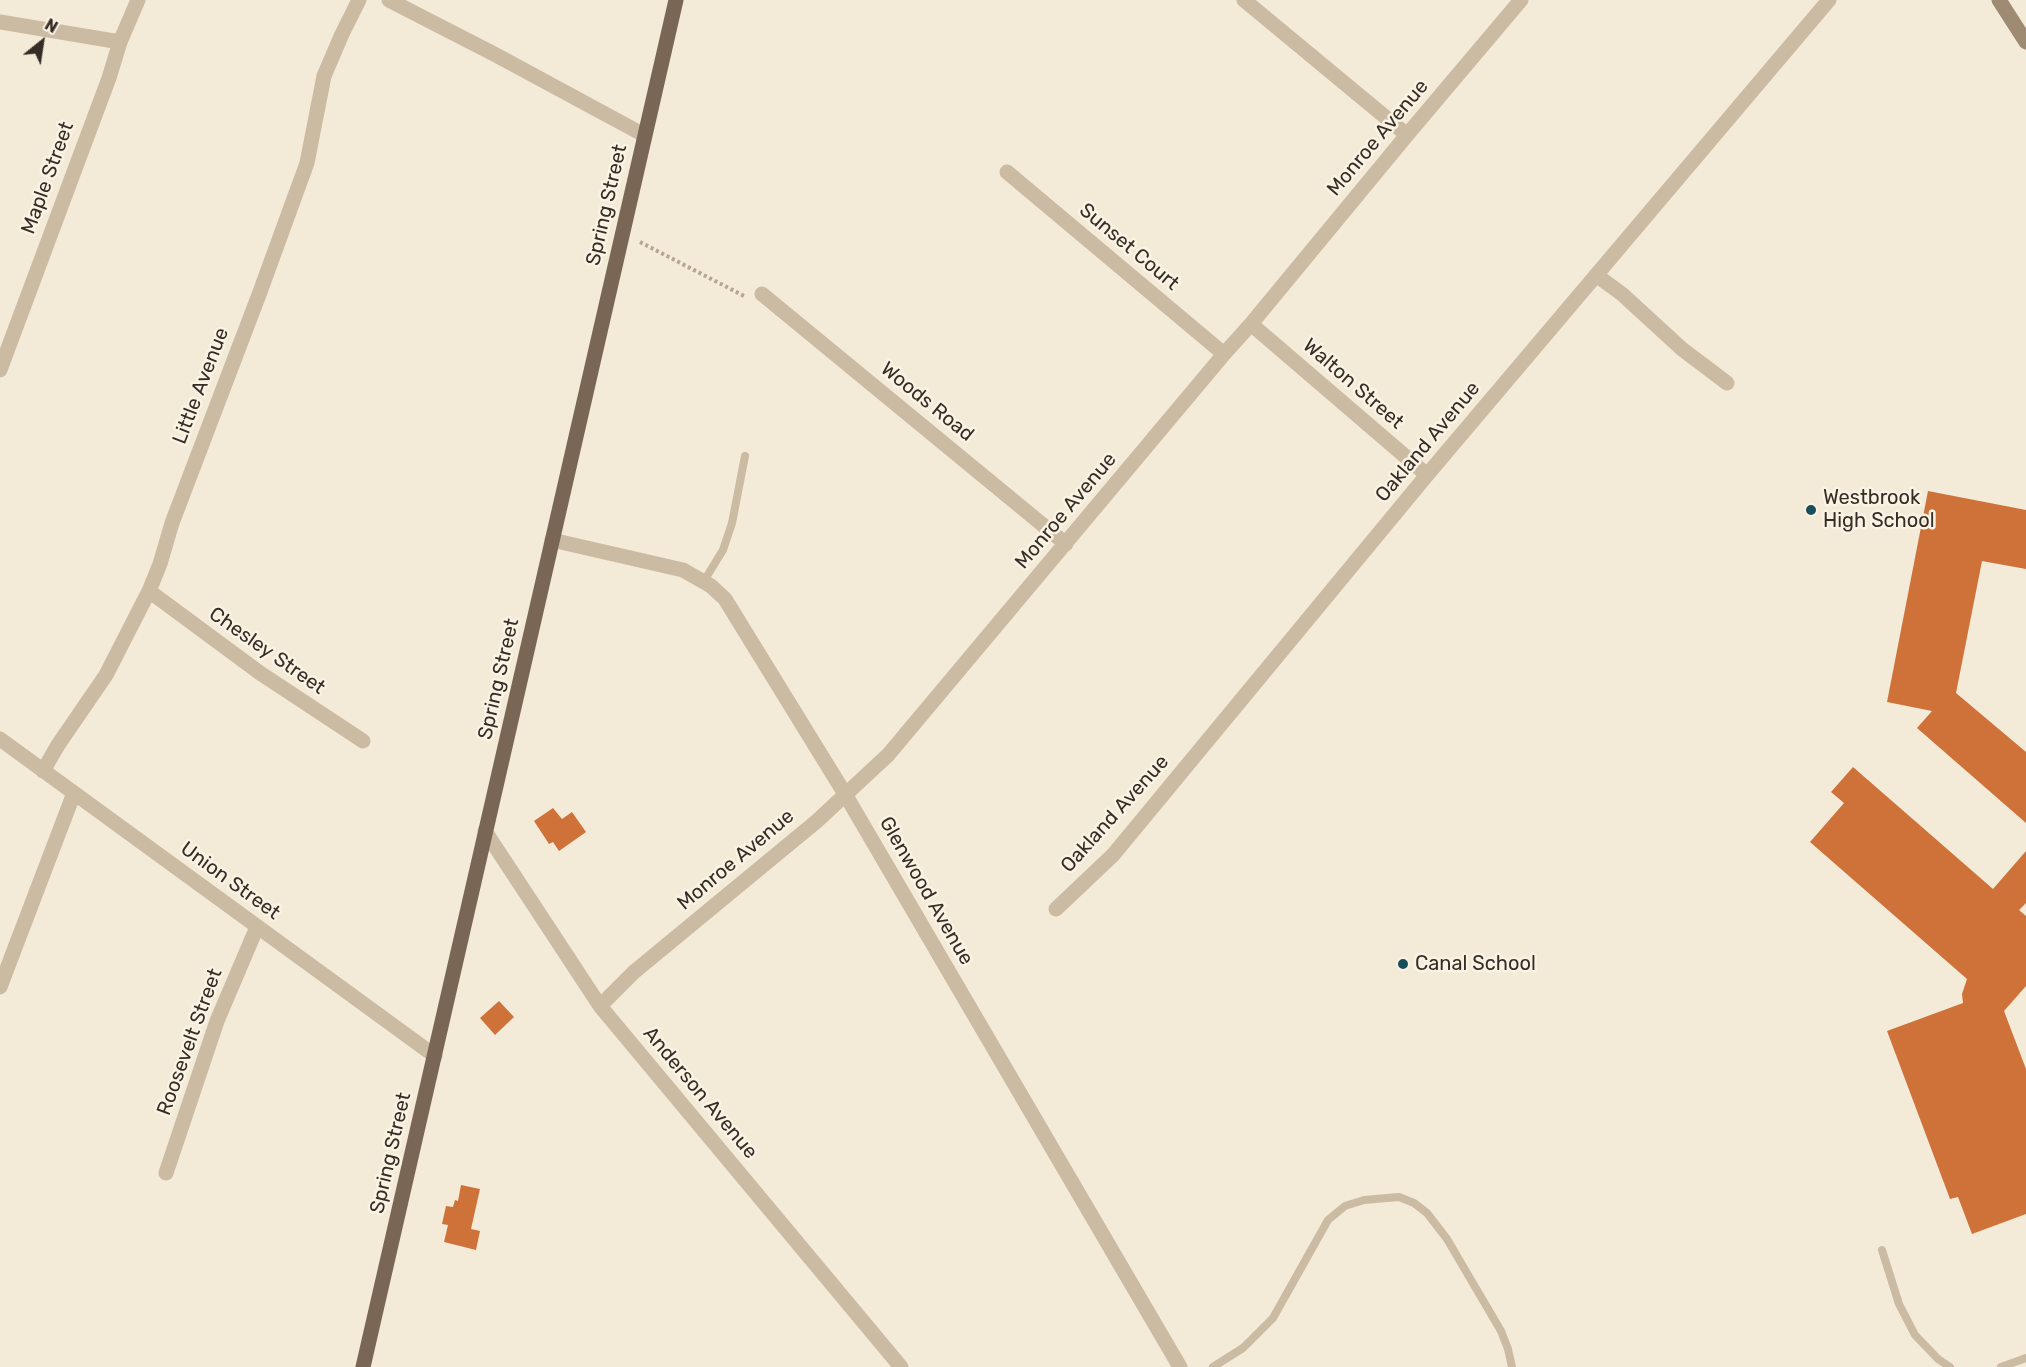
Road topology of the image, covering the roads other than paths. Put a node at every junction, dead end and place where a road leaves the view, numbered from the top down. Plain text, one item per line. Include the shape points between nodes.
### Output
1 (138, 0) edge
2 (359, 0) edge
3 (389, 0) edge
4 (676, 0) edge
5 (1244, 0) edge
6 (1521, 0) edge
7 (1829, 0) edge
8 (1999, 0) edge
9 (0, 22) edge
10 (120, 42) junction
11 (2026, 42) edge
12 (644, 135) junction
13 (1407, 135) junction
14 (1007, 172) dead end
15 (1596, 275) junction
16 (762, 294) road end
17 (1251, 324) junction
18 (1224, 354) junction
19 (0, 370) edge
20 (1727, 383) dead end
21 (745, 456) dead end
22 (1427, 475) junction
23 (552, 540) junction
24 (1066, 544) junction
25 (704, 581) junction
26 (149, 591) junction
27 (0, 739) edge
28 (363, 741) dead end
29 (43, 771) junction
30 (74, 793) junction
31 (846, 794) junction
32 (485, 831) junction
33 (1056, 909) dead end
34 (257, 927) junction
35 (0, 987) edge
36 (600, 1006) junction
37 (435, 1056) junction
38 (166, 1173) dead end
39 (1882, 1250) dead end
40 (2026, 1358) edge
41 (363, 1367) edge
42 (901, 1367) edge
43 (1180, 1367) edge
44 (1213, 1367) edge
45 (1512, 1367) edge
46 (1950, 1367) edge
47 (2001, 1367) edge

1 - 10 street, Maple Street
2 - 26 street, Little Avenue via 324,76 307,163
3 - 12 street
4 - 12 main road, Spring Street
5 - 13 street
6 - 13 street, Monroe Avenue
7 - 15 street, Oakland Avenue
8 - 11 main road
9 - 10 street
10 - 19 street, Maple Street
12 - 23 main road, Spring Street
13 - 17 street, Monroe Avenue
14 - 18 street, Sunset Court
15 - 20 street
15 - 22 street, Oakland Avenue
16 - 24 street, Woods Road
17 - 18 street, Monroe Avenue
17 - 22 street, Walton Street
18 - 24 street, Monroe Avenue
21 - 25 lane via 732,523 723,549
22 - 33 street, Oakland Avenue via 1113,855
23 - 25 street, Glenwood Avenue via 683,570
23 - 32 main road, Spring Street
24 - 31 street, Monroe Avenue via 888,755
25 - 31 street, Glenwood Avenue via 725,599
26 - 28 street, Chesley Street via 260,673
26 - 29 street, Little Avenue via 106,675
27 - 29 street, Union Street
29 - 30 street, Union Street
30 - 34 street, Union Street
30 - 35 street
31 - 36 street, Monroe Avenue via 634,972
31 - 43 street, Glenwood Avenue
32 - 36 street, Anderson Avenue
32 - 37 main road, Spring Street
34 - 37 street, Union Street
34 - 38 street, Roosevelt Street via 217,1022
36 - 42 street, Anderson Avenue
37 - 41 main road, Spring Street
39 - 46 lane via 1899,1304 1915,1335
40 - 47 lane
44 - 45 lane via 1243,1348 1273,1318 1328,1220 1345,1206 1399,1197 1427,1213 1447,1239 1501,1331

